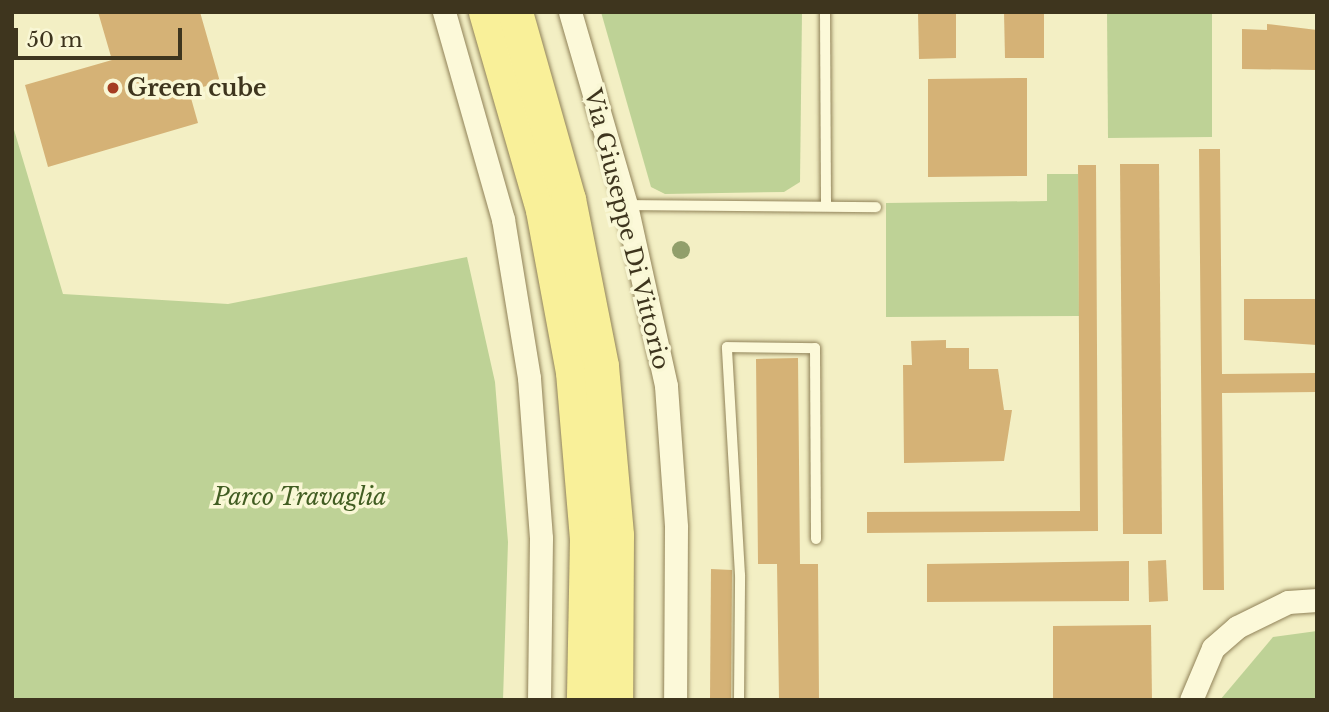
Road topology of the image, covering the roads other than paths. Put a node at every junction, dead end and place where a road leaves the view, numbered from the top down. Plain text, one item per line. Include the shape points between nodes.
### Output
1 (444, 12) edge
2 (486, 12) edge
3 (514, 12) edge
4 (570, 12) edge
5 (825, 12) edge
6 (626, 205) junction
7 (826, 206) junction
8 (876, 207) dead end
9 (816, 539) dead end
10 (1317, 600) edge
11 (600, 658) junction
12 (539, 700) edge
13 (582, 700) edge
14 (617, 700) edge
15 (675, 700) edge
16 (739, 700) edge
17 (1191, 700) edge

1 - 12 street via 503,219 529,378 541,538
2 - 11 main road via 543,210 573,372
3 - 11 main road via 568,199 601,366 616,535
4 - 6 street, Via Giuseppe Di Vittorio
5 - 7 lane
6 - 7 lane
6 - 15 street, Via Giuseppe Di Vittorio via 671,427
7 - 8 lane
9 - 16 lane via 815,348 727,347 740,575
10 - 17 street via 1288,602 1237,627 1213,648
11 - 13 main road
11 - 14 main road

